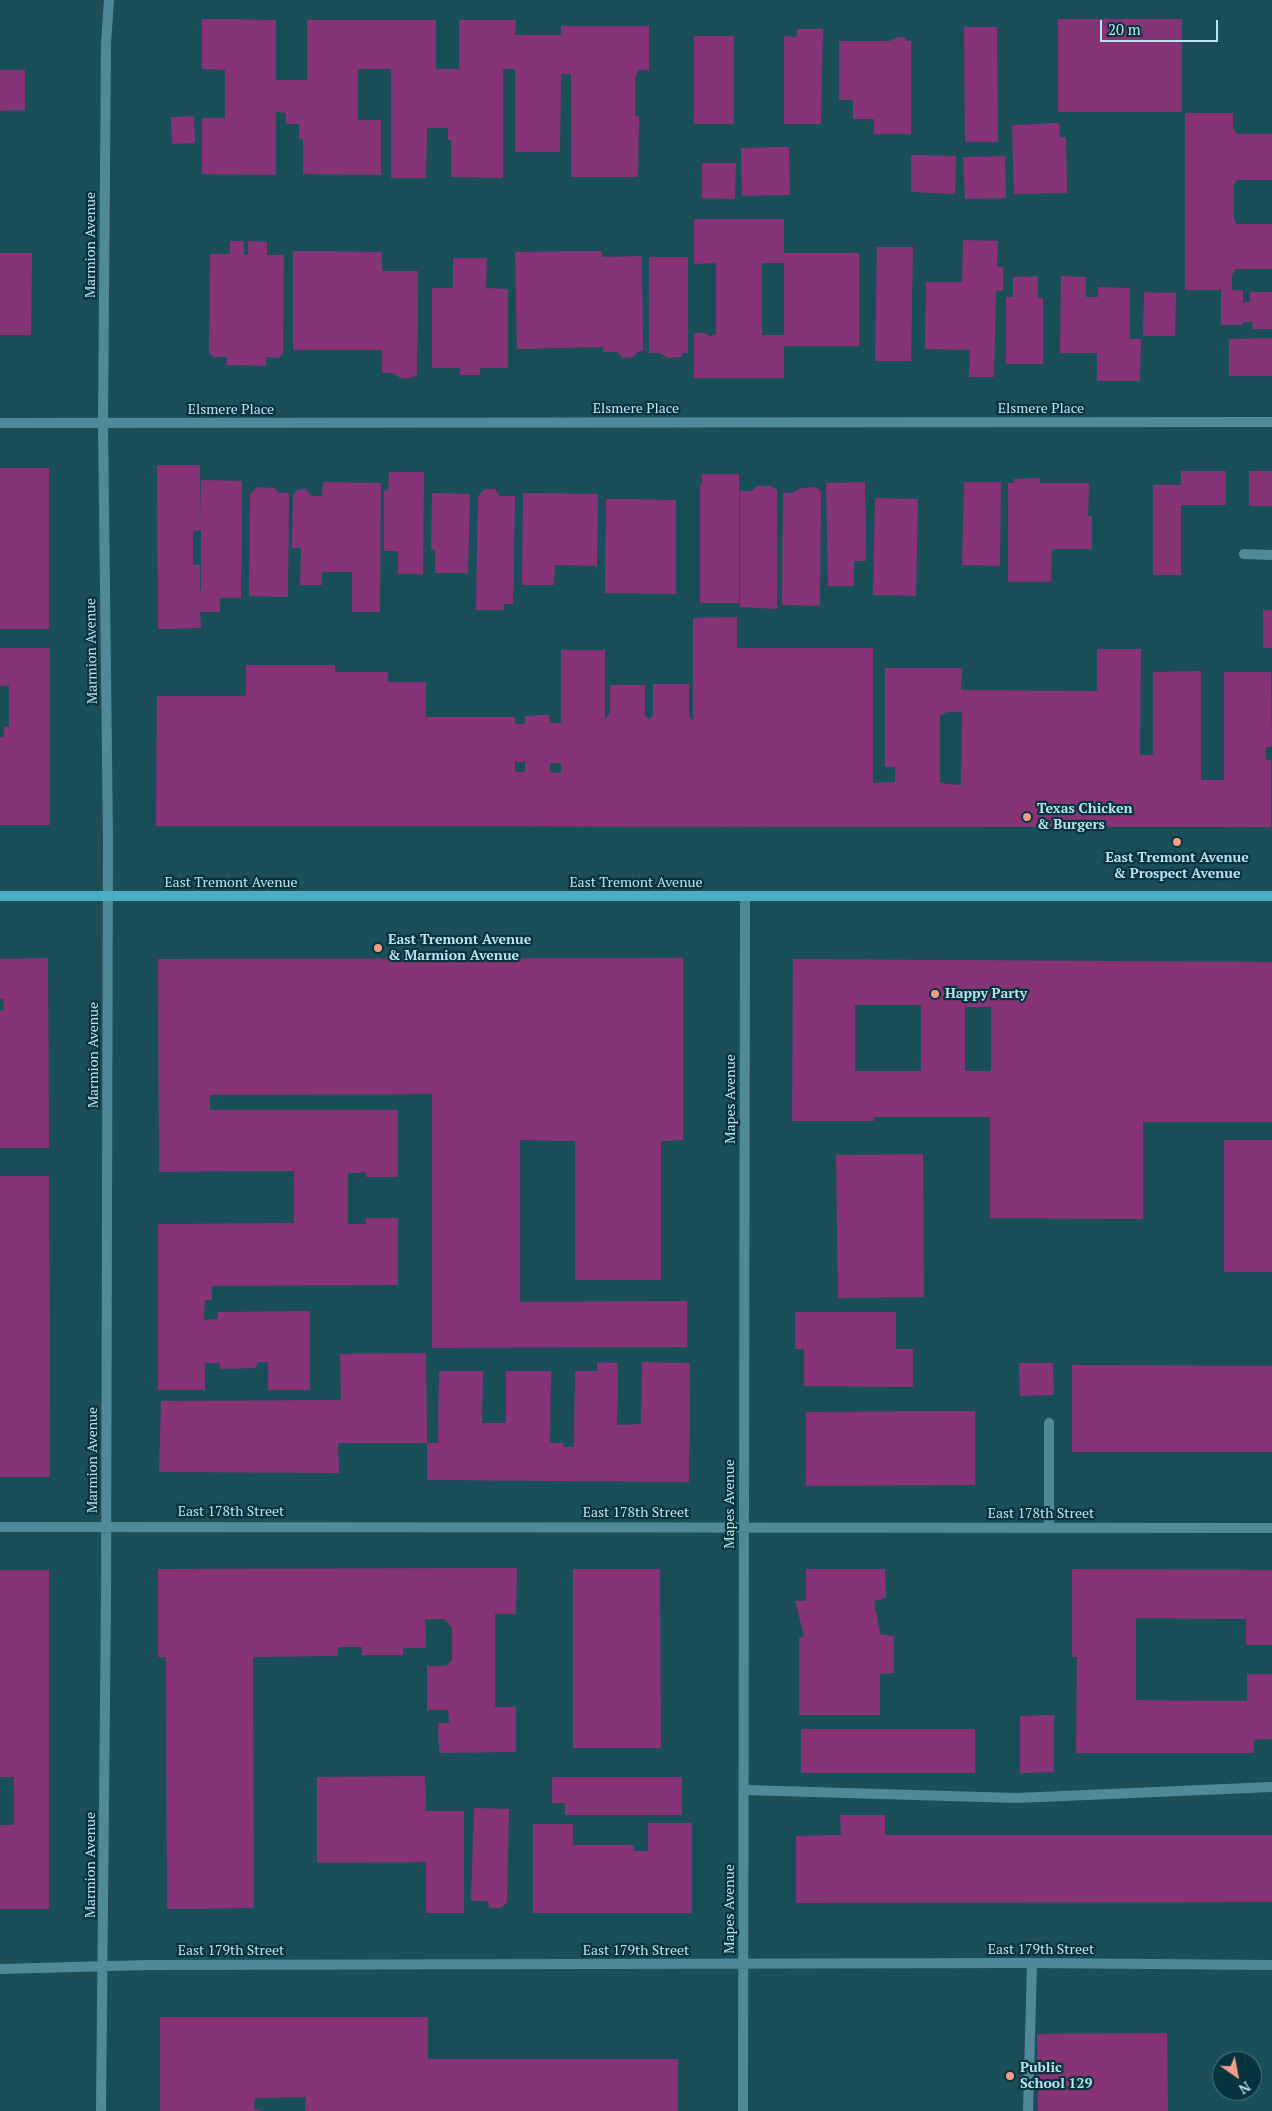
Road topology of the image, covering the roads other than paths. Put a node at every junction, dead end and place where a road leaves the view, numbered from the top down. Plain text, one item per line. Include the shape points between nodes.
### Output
1 (109, 0) edge
2 (1272, 422) edge
3 (0, 423) edge
4 (103, 424) junction
5 (1244, 554) dead end
6 (1272, 555) edge
7 (0, 896) edge
8 (745, 896) junction
9 (1272, 896) edge
10 (107, 897) junction
11 (1049, 1423) dead end
12 (106, 1526) junction
13 (0, 1527) edge
14 (743, 1527) junction
15 (1049, 1528) junction
16 (1272, 1528) edge
17 (1272, 1787) edge
18 (744, 1790) junction
19 (1032, 1963) junction
20 (744, 1965) junction
21 (1272, 1965) edge
22 (103, 1966) junction
23 (0, 1969) edge
24 (101, 2111) edge
25 (743, 2111) edge
26 (1028, 2111) edge

1 - 4 street, Marmion Avenue
2 - 4 street, Elsmere Place
3 - 4 street, Elsmere Place
4 - 10 street, Marmion Avenue
5 - 6 street
7 - 10 main road, East Tremont Avenue
8 - 9 main road, East Tremont Avenue
8 - 10 main road, East Tremont Avenue
8 - 14 street, Mapes Avenue
10 - 12 street, Marmion Avenue
11 - 15 street
12 - 13 street, East 178th Street
12 - 14 street, East 178th Street
12 - 22 street, Marmion Avenue
14 - 15 street, East 178th Street
14 - 18 street, Mapes Avenue
15 - 16 street, East 178th Street
17 - 18 street via 1017,1798
18 - 20 street, Mapes Avenue
19 - 20 street, East 179th Street
19 - 21 street, East 179th Street
19 - 26 street
20 - 22 street, East 179th Street
20 - 25 street, Mapes Avenue
22 - 23 street, East 179th Street
22 - 24 street, Marmion Avenue

